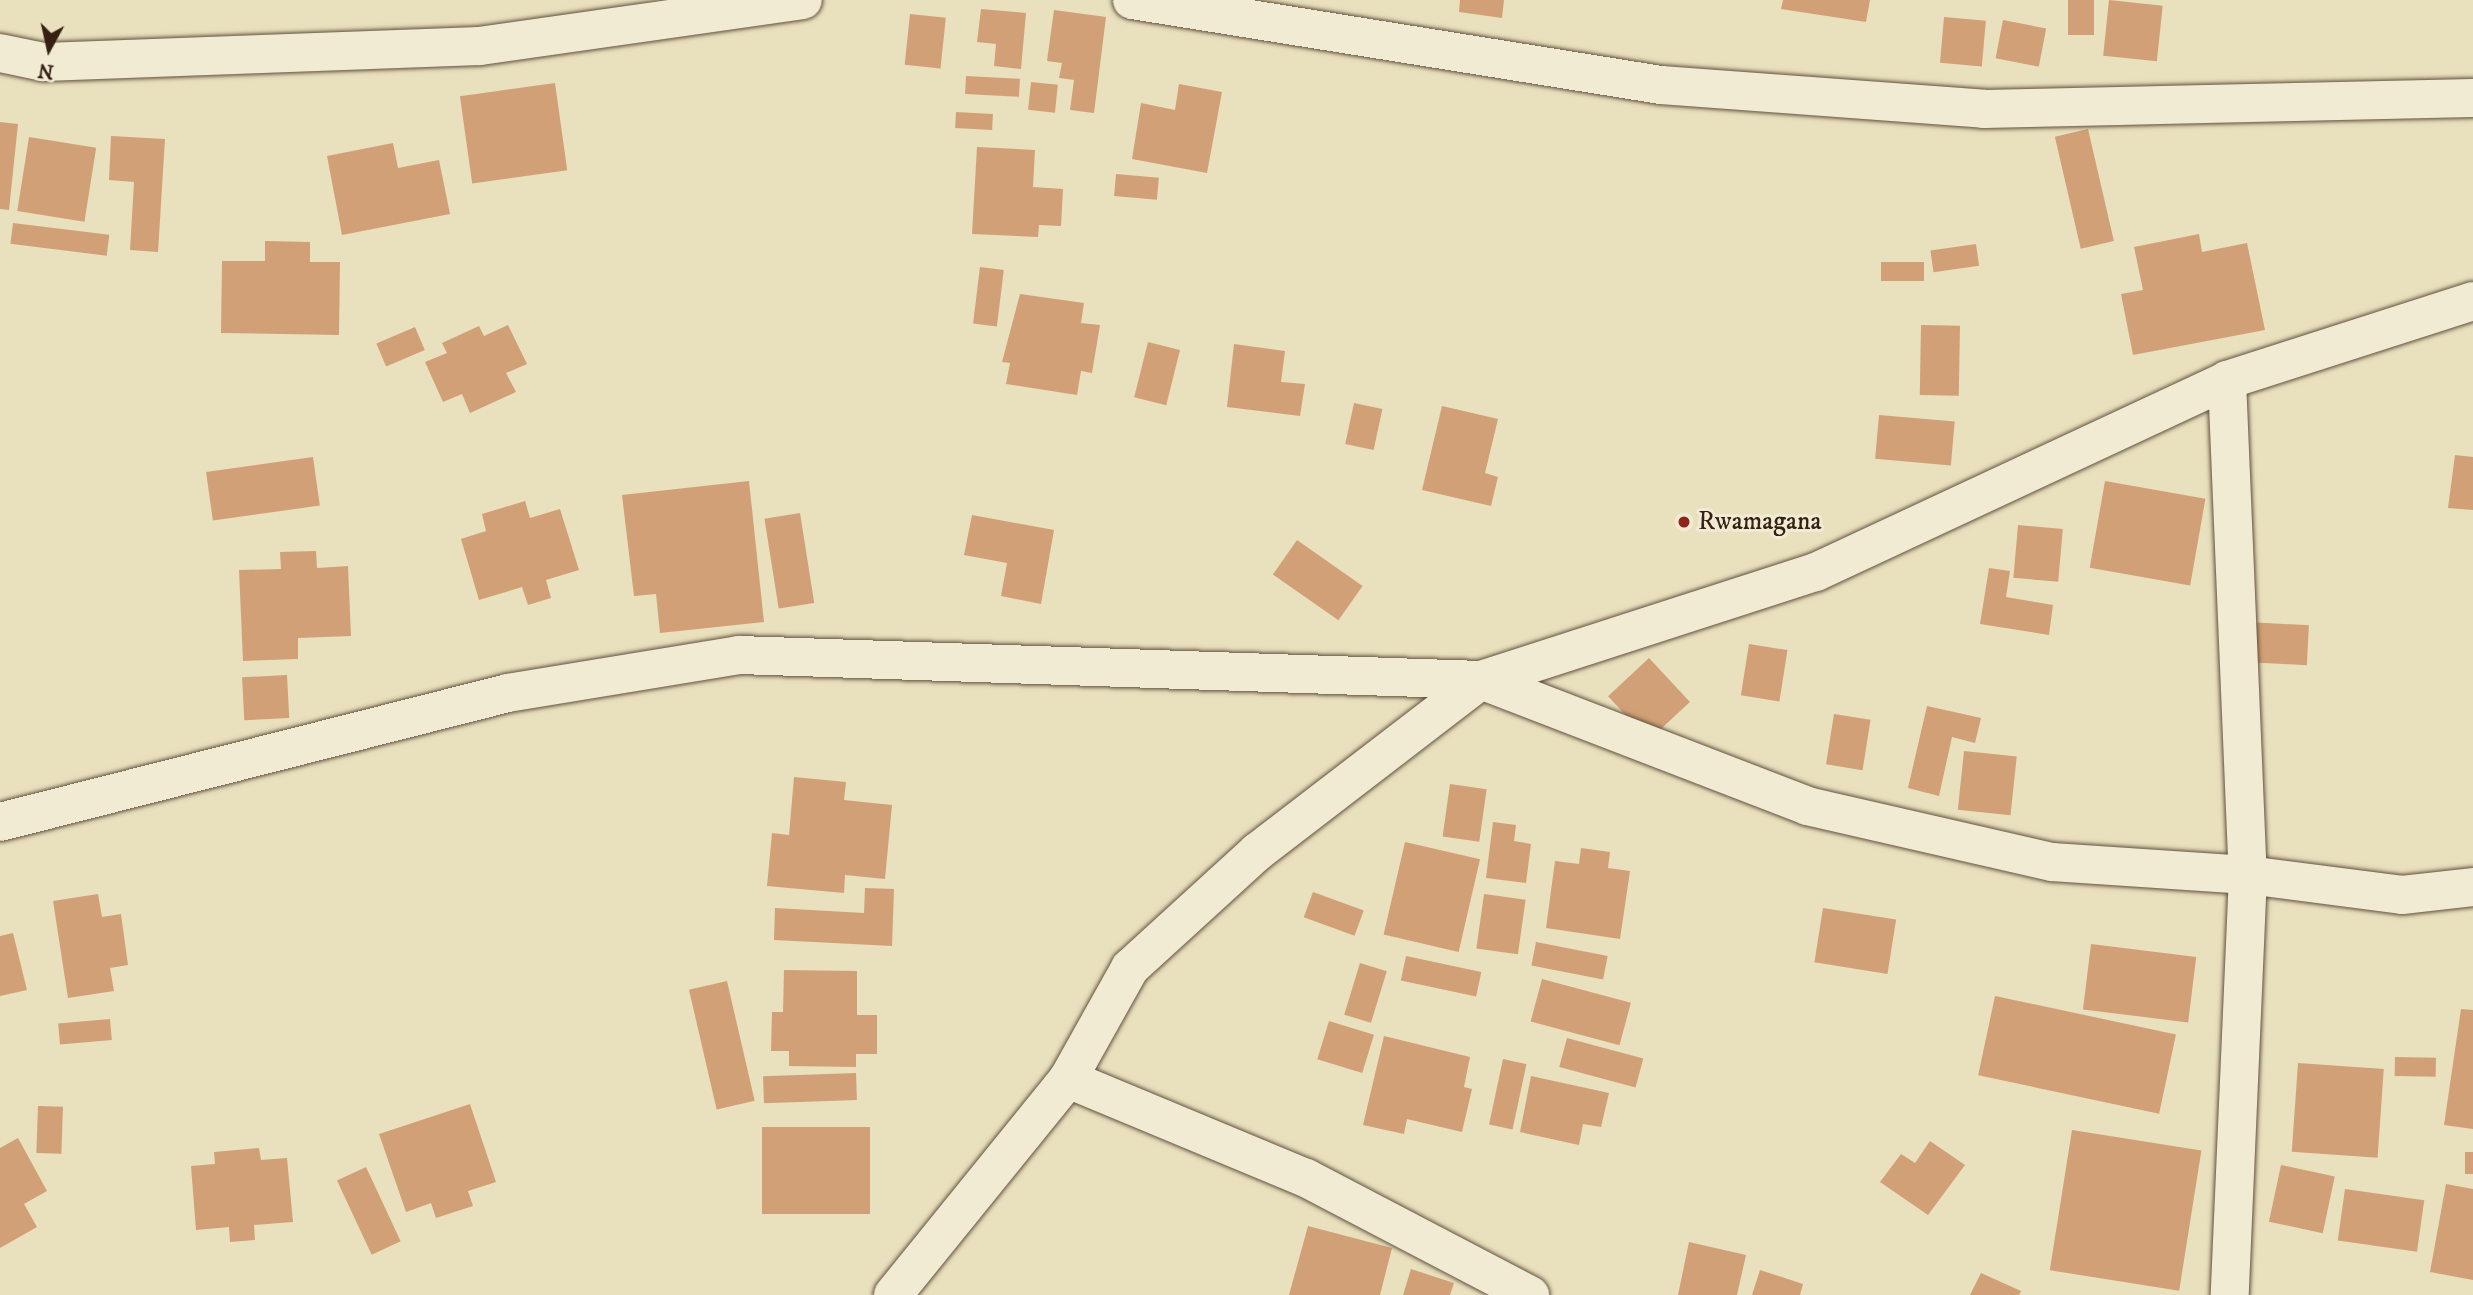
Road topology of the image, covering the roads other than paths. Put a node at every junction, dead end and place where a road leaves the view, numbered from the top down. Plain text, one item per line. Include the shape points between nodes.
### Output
1 (803, 0) edge
2 (1132, 0) edge
3 (0, 53) edge
4 (2473, 98) edge
5 (2473, 301) edge
6 (2227, 380) junction
7 (1481, 680) junction
8 (0, 822) edge
9 (2248, 875) junction
10 (2473, 887) edge
11 (1068, 1079) junction
12 (893, 1295) edge
13 (1530, 1295) edge
14 (2230, 1295) edge

1 - 3 street via 480,46 44,62
2 - 4 street via 1661,85 1970,108
5 - 6 street
6 - 7 street via 1815,572
6 - 9 street
7 - 8 street via 739,655 508,693
7 - 9 street via 1807,806 2052,862
7 - 11 street via 1187,910 1130,968
9 - 10 street via 2402,895
9 - 14 street
11 - 12 street
11 - 13 street via 1306,1178

